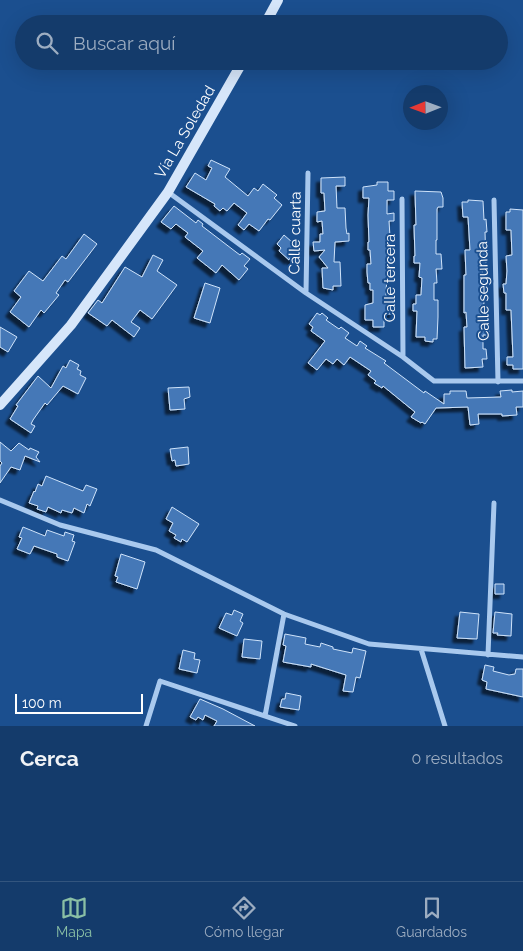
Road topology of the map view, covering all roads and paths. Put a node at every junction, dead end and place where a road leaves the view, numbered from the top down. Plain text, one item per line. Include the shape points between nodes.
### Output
1 (278, 0) edge
2 (270, 15) edge
3 (238, 70) edge
4 (308, 173) dead end
5 (168, 192) junction
6 (402, 198) dead end
7 (494, 200) dead end
8 (306, 293) junction
9 (403, 357) junction
10 (523, 381) edge
11 (498, 382) junction
12 (0, 405) edge
13 (0, 500) edge
14 (494, 503) dead end
15 (284, 614) junction
16 (421, 649) junction
17 (488, 655) junction
18 (523, 657) edge
19 (265, 716) junction
20 (146, 726) edge
21 (295, 726) edge
22 (445, 726) edge

1 - 2 street
3 - 5 street, Vía La Soledad
4 - 8 street, Calle cuarta
5 - 8 street
5 - 12 street, Vía La Soledad via 71,325
6 - 9 street, Calle tercera
7 - 11 street, Calle segunda
8 - 9 street
9 - 11 street via 434,381
10 - 11 street
13 - 15 street via 60,524 156,550
14 - 17 street
15 - 16 street via 369,644
15 - 19 street
16 - 17 street
16 - 22 street
17 - 18 street
19 - 20 street via 160,682
19 - 21 street

